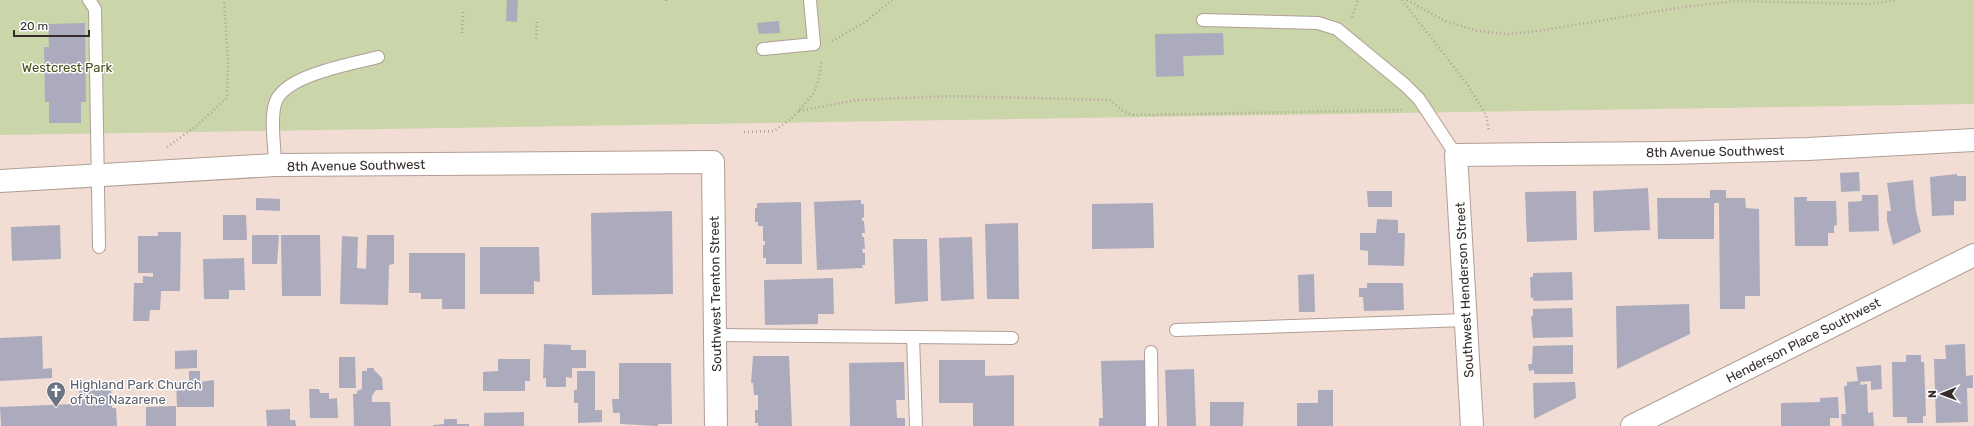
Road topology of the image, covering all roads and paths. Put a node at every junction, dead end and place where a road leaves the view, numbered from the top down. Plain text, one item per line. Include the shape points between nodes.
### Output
1 (89, 0) edge
2 (224, 0) edge
3 (810, 0) edge
4 (892, 0) edge
5 (1402, 0) edge
6 (1407, 0) edge
7 (1896, 0) edge
8 (462, 12) dead end
9 (537, 19) dead end
10 (1203, 20) dead end
11 (462, 33) dead end
12 (536, 39) dead end
13 (817, 44) junction
14 (762, 49) dead end
15 (378, 58) dead end
16 (1425, 109) junction
17 (799, 111) junction
18 (744, 132) dead end
19 (1490, 135) dead end
20 (1974, 140) edge
21 (161, 150) dead end
22 (1456, 155) junction
23 (713, 162) joint
24 (275, 165) junction
25 (97, 175) junction
26 (0, 181) edge
27 (99, 247) dead end
28 (1974, 255) edge
29 (1466, 320) junction
30 (1176, 330) dead end
31 (716, 335) junction
32 (913, 337) junction
33 (1012, 338) dead end
34 (1151, 352) dead end
35 (716, 426) edge
36 (916, 426) edge
37 (1152, 426) edge
38 (1472, 426) edge
39 (1632, 426) edge

1 - 25 lane via 95,9
2 - 21 path via 228,62 227,98 195,127
3 - 13 lane
4 - 13 path via 841,38
5 - 19 path via 1467,84 1486,115
6 - 7 path via 1445,21 1478,31 1508,34 1734,1 1869,4
8 - 11 path
9 - 12 path
10 - 16 lane via 1318,23 1337,30 1405,85
13 - 14 lane
13 - 17 path via 822,68 813,94
15 - 24 lane via 303,78 280,93 274,103
16 - 17 path via 1134,115 1119,109 1111,100 951,96 857,100
16 - 22 lane
17 - 18 path via 774,131
20 - 22 street, 8th Avenue Southwest via 1678,153
22 - 29 street, Southwest Henderson Street
23 - 24 street, 8th Avenue Southwest
23 - 31 street, Southwest Trenton Street
24 - 25 street, 8th Avenue Southwest
25 - 26 street, 8th Avenue Southwest
25 - 27 lane
28 - 39 street, Henderson Place Southwest
29 - 30 lane
29 - 38 street, Southwest Henderson Street
31 - 32 lane
31 - 35 street, Southwest Trenton Street
32 - 33 lane
32 - 36 lane
34 - 37 lane

